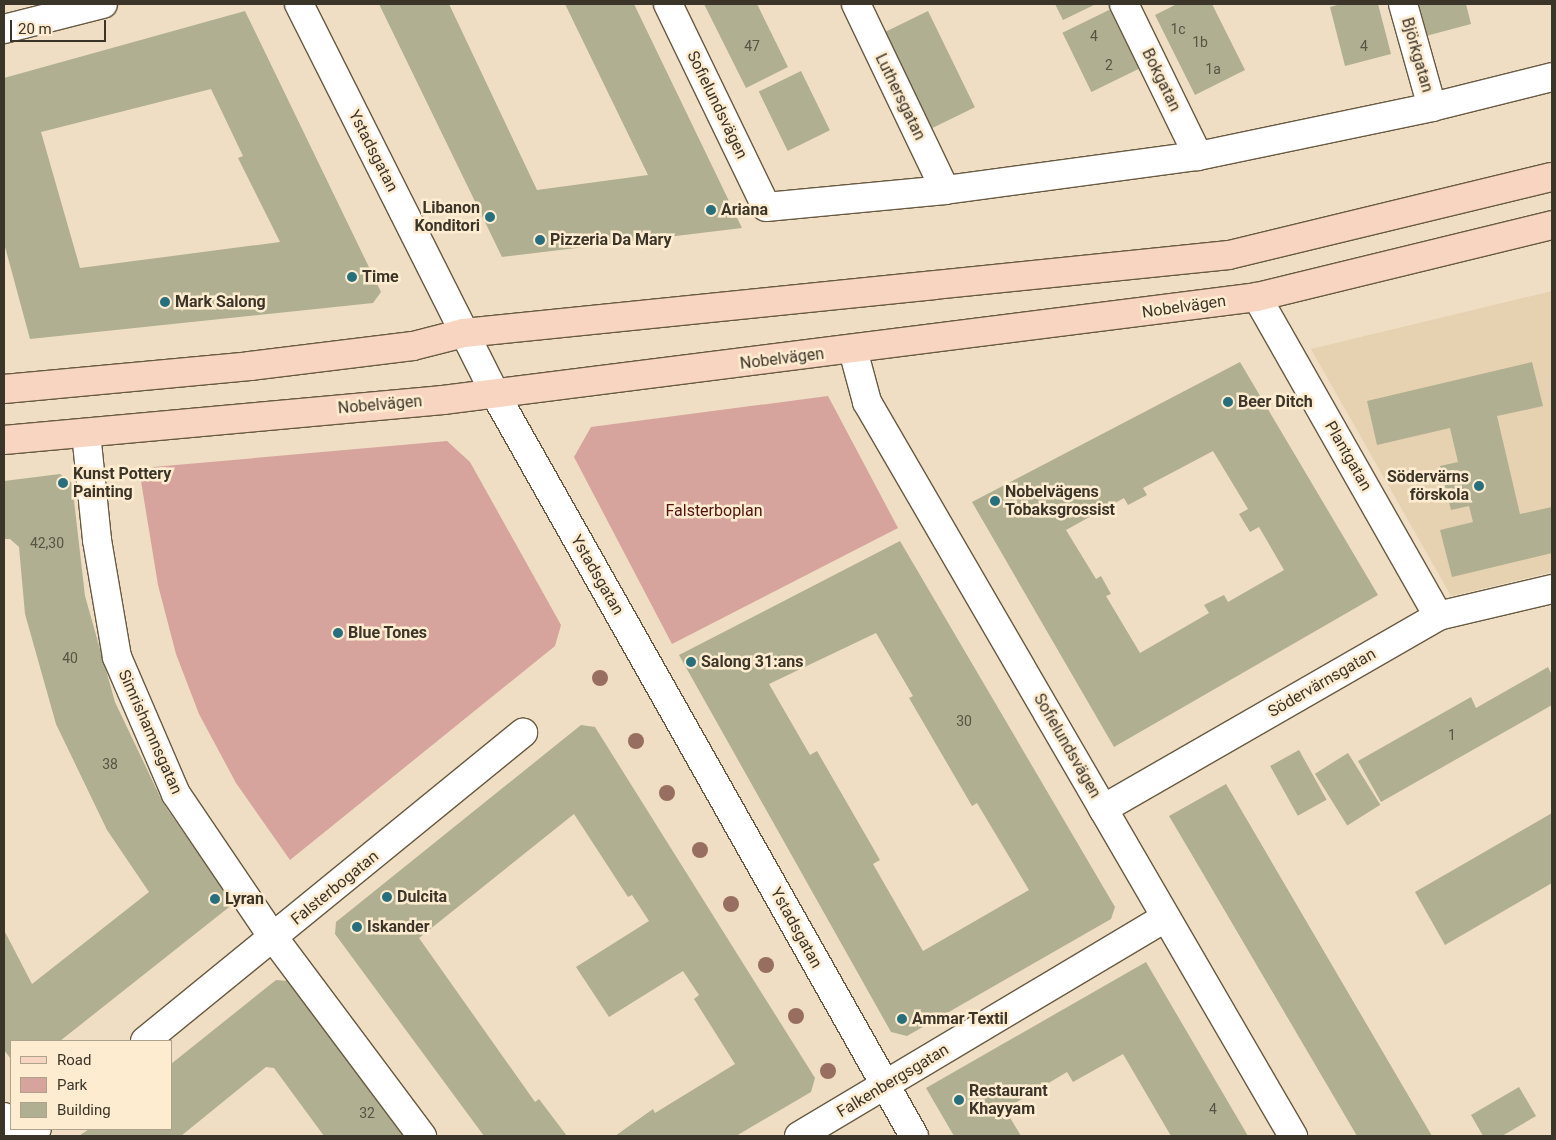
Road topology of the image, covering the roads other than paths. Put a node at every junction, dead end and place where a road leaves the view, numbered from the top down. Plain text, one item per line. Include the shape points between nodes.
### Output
1 (102, 4) edge
2 (299, 4) edge
3 (668, 4) edge
4 (856, 4) edge
5 (1124, 4) edge
6 (1403, 4) edge
7 (4, 29) edge
8 (1552, 77) edge
9 (1432, 107) junction
10 (1198, 156) junction
11 (1552, 177) edge
12 (945, 190) junction
13 (1552, 225) edge
14 (1258, 297) junction
15 (464, 333) junction
16 (853, 350) junction
17 (4, 389) edge
18 (494, 392) junction
19 (86, 433) junction
20 (4, 440) edge
21 (1552, 589) edge
22 (1438, 616) junction
23 (523, 733) dead end
24 (1103, 809) junction
25 (1166, 917) junction
26 (273, 937) junction
27 (146, 1040) edge
28 (886, 1085) junction
29 (422, 1136) edge
30 (800, 1136) edge
31 (914, 1136) edge
32 (1293, 1136) edge

1 - 7 street
2 - 15 street, Ystadsgatan
3 - 12 street, Sofielundsvägen via 766,207
4 - 12 street, Luthersgatan
5 - 10 street, Bokgatan
6 - 9 street, Björkgatan
8 - 9 street
9 - 10 street
10 - 12 street
11 - 15 main road via 1229,254
13 - 14 main road, Nobelvägen
14 - 16 main road, Nobelvägen
14 - 22 street, Plantgatan
15 - 17 main road via 413,346 250,366
15 - 18 street, Ystadsgatan
16 - 18 main road, Nobelvägen
16 - 24 street, Sofielundsvägen via 867,402
18 - 19 main road, Nobelvägen via 443,400
18 - 28 street, Ystadsgatan
19 - 20 main road, Nobelvägen
19 - 26 street, Simrishamnsgatan via 97,540 117,657 176,794
21 - 22 street, Södervärnsgatan
22 - 24 street, Södervärnsgatan
23 - 26 street, Falsterbogatan
24 - 25 street, Sofielundsvägen
25 - 28 street, Falkenbergsgatan
25 - 32 street, Sofielundsvägen
26 - 27 street, Falsterbogatan
26 - 29 street, Simrishamnsgatan
28 - 30 street, Falkenbergsgatan
28 - 31 street, Ystadsgatan

